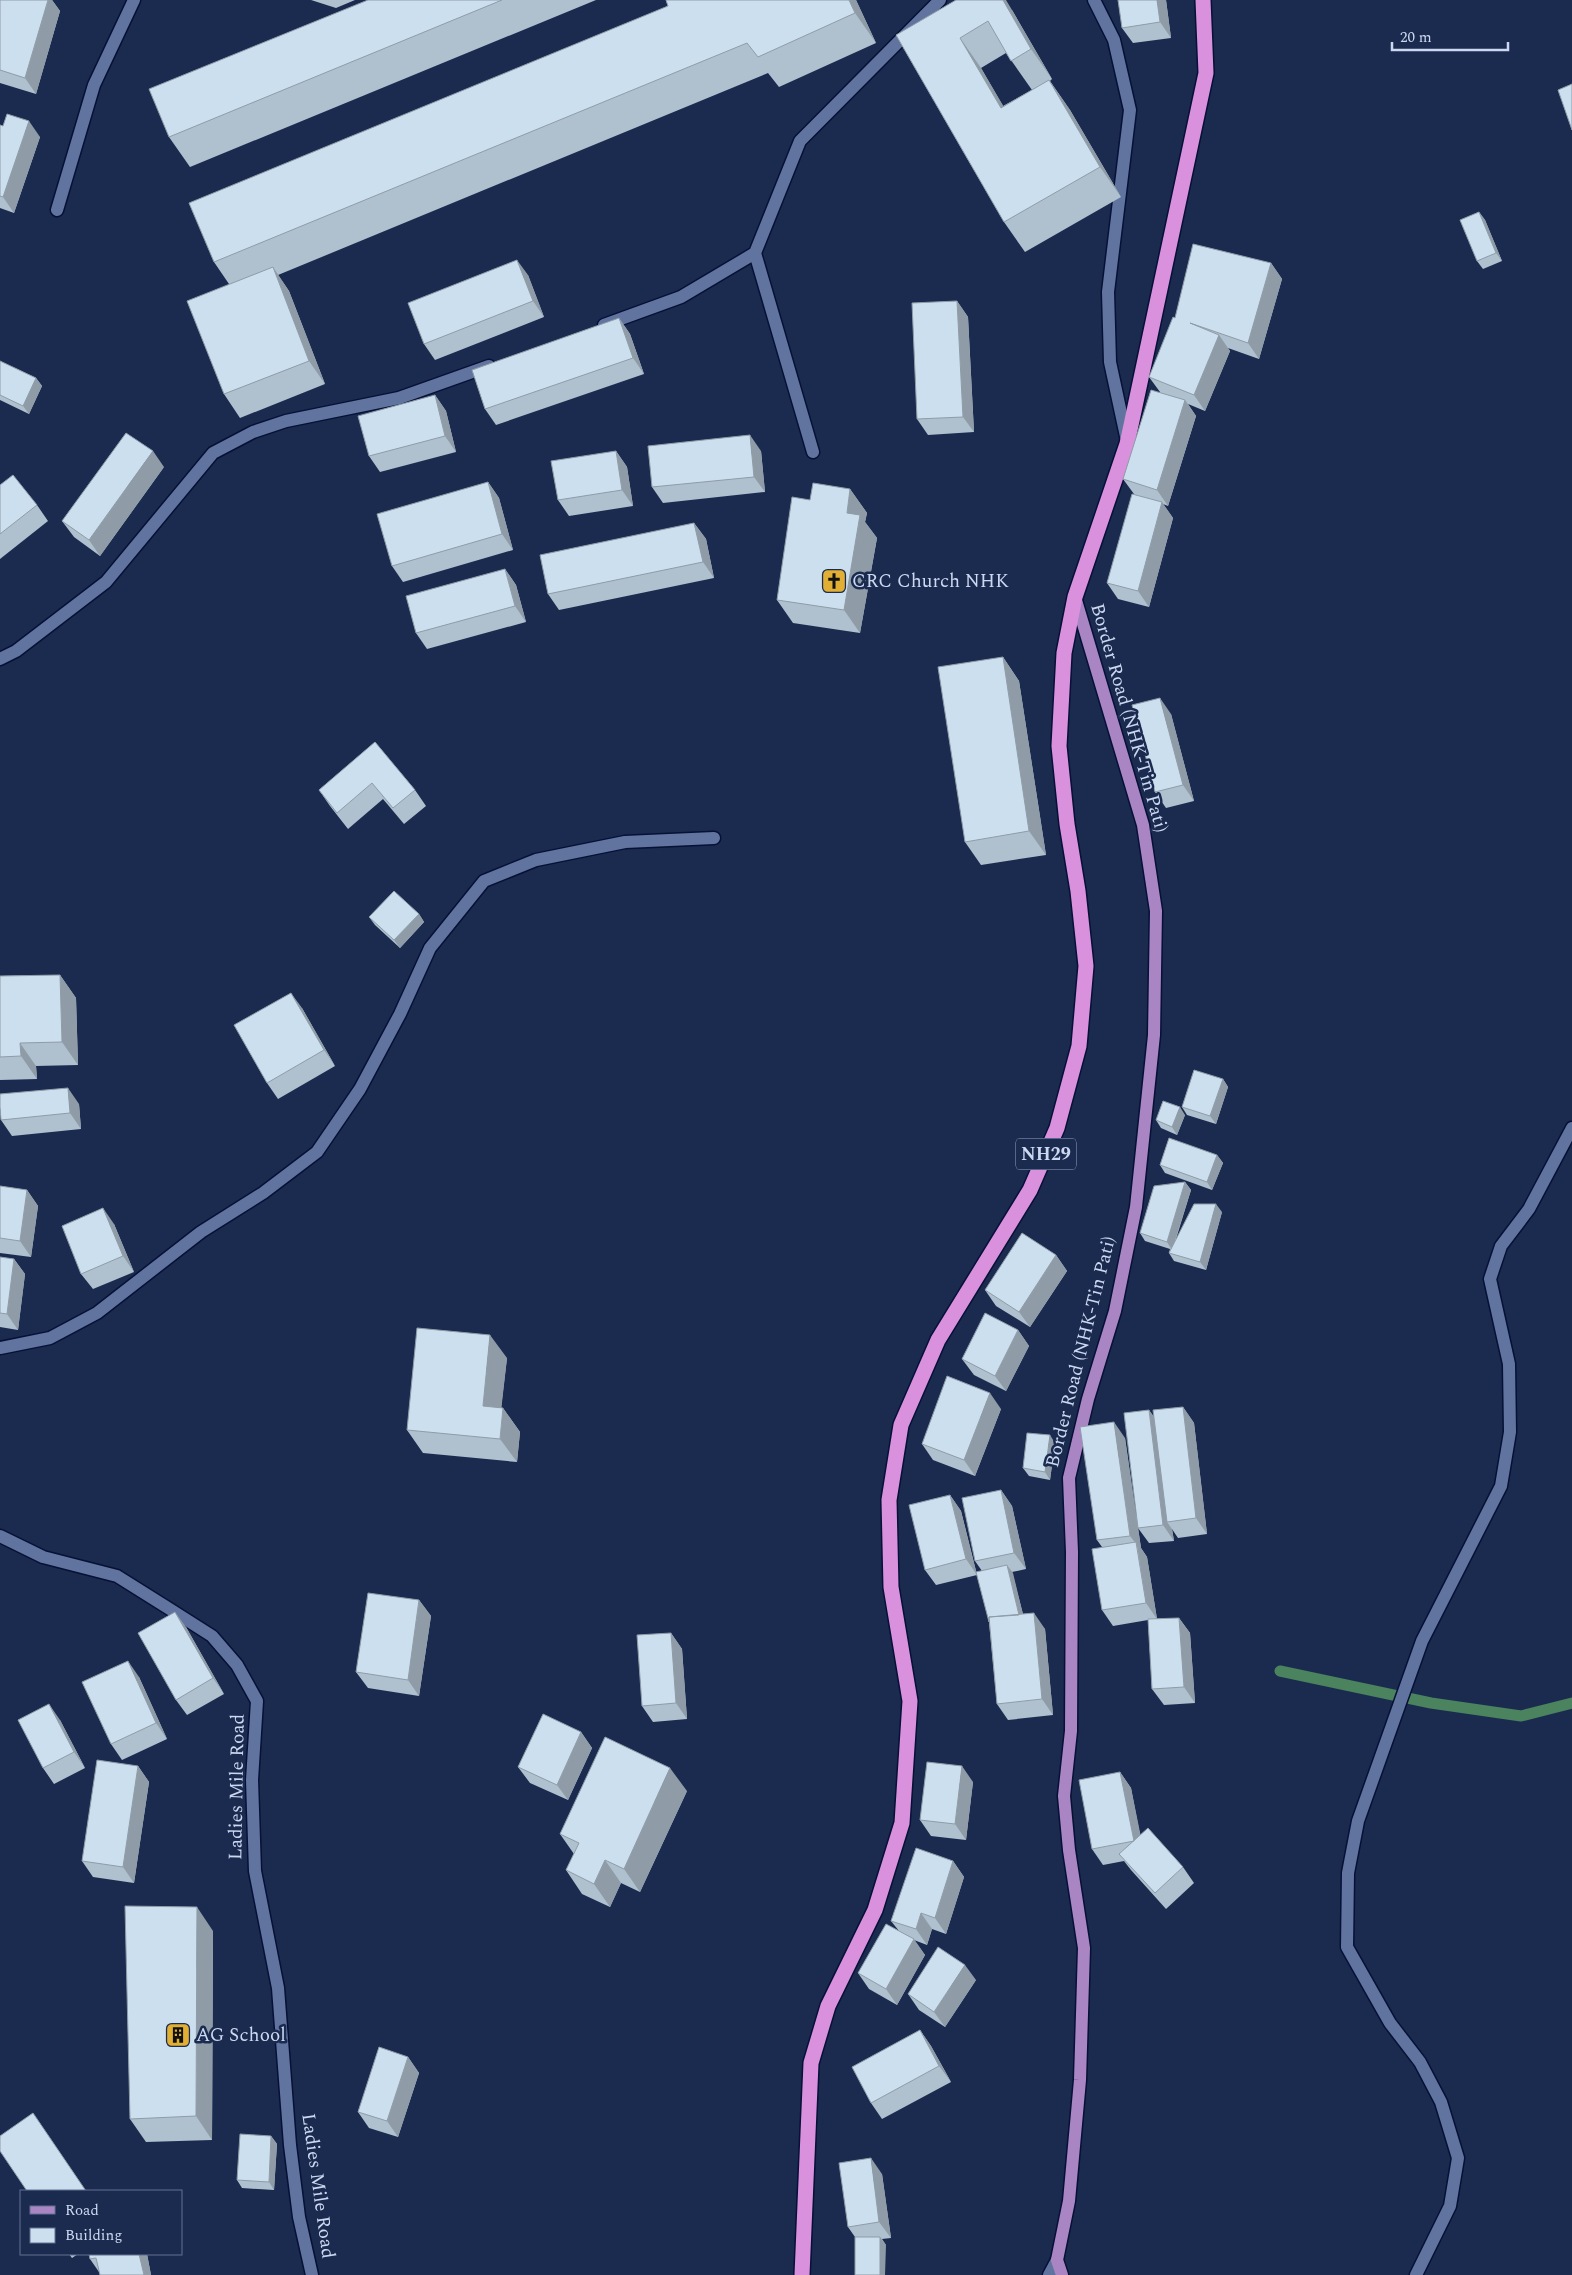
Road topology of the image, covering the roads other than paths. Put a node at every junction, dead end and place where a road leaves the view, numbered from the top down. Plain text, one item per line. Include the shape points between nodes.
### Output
1 (134, 0) edge
2 (940, 0) edge
3 (1094, 0) edge
4 (1203, 0) edge
5 (57, 210) dead end
6 (755, 253) junction
7 (587, 331) edge
8 (503, 361) edge
9 (1127, 444) junction
10 (813, 452) dead end
11 (1075, 597) junction
12 (0, 659) edge
13 (714, 838) dead end
14 (1572, 1128) edge
15 (0, 1348) edge
16 (0, 1536) edge
17 (1057, 2260) junction
18 (312, 2275) edge
19 (802, 2275) edge
20 (1049, 2275) edge
21 (1062, 2275) edge
22 (1416, 2275) edge

1 - 5 street via 94,85
2 - 6 street via 800,141
3 - 9 street via 1114,40 1130,110 1108,292 1110,362
4 - 9 highway, NH29 via 1206,73
6 - 7 street via 681,297
6 - 10 street
8 - 12 street via 399,398 286,421 252,432 213,453 106,582 16,651
9 - 11 highway, NH29
11 - 17 main road, Border Road (NHK-Tin Pati) via 1143,825 1156,911 1154,1035 1136,1207 1115,1311 1068,1478 1072,1552 1071,1731 1064,1796 1084,1948 1080,2080 1069,2201
11 - 19 highway, NH29 via 1064,653 1059,746 1086,966 1079,1046 1057,1128 1030,1190 938,1340 902,1425 889,1500 891,1587 910,1700 902,1823 875,1910 828,2006 811,2063
13 - 15 street via 625,842 536,860 484,881 430,948 360,1089 317,1152 263,1193 201,1232 97,1313 50,1338
14 - 22 street via 1529,1209 1501,1246 1490,1279 1509,1364 1510,1432 1501,1486 1422,1641 1358,1821 1348,1873 1347,1947 1390,2023 1420,2062 1442,2102 1458,2158 1450,2206
16 - 18 street, Ladies Mile Road via 43,1557 117,1576 212,1636 237,1665 257,1701 252,1780 255,1871 278,1988 290,2145 299,2216
17 - 20 street
17 - 21 main road, Border Road (NHK-Tin Pati)

